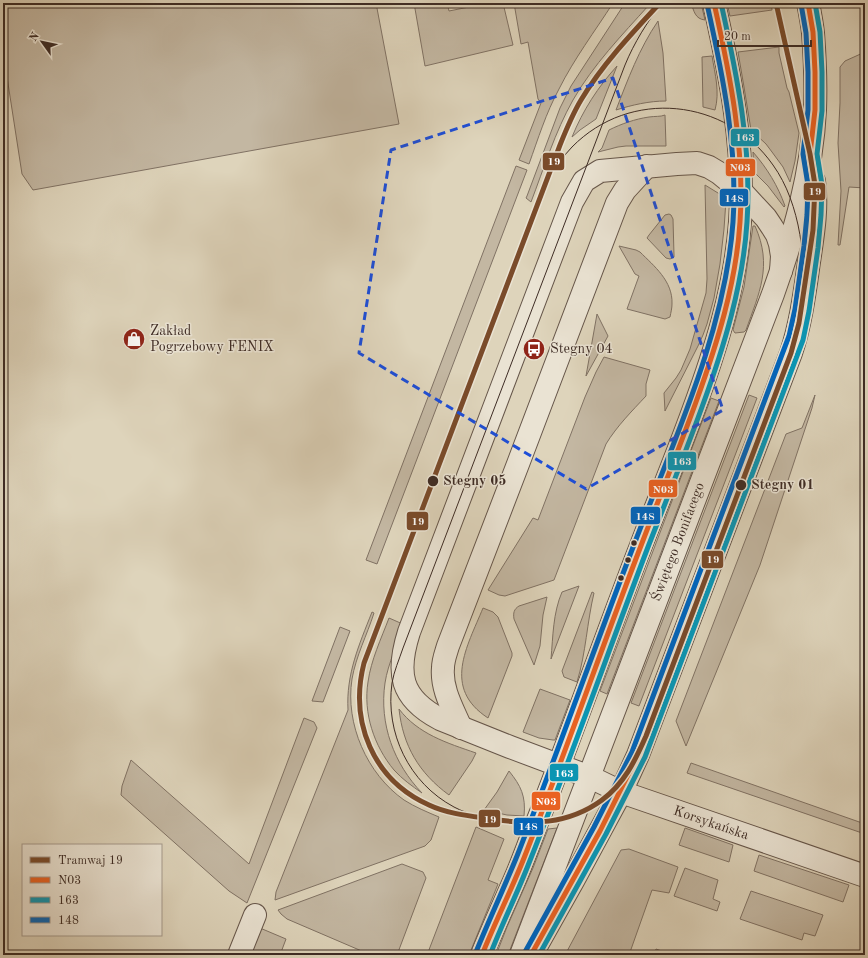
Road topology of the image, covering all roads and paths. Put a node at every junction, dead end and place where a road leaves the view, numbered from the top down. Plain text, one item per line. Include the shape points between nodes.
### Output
1 (714, 3) edge
2 (808, 3) edge
3 (810, 154) junction
4 (647, 166) junction
5 (741, 191) junction
6 (781, 271) junction
7 (461, 728) junction
8 (559, 766) junction
9 (590, 777) junction
10 (621, 792) junction
11 (865, 876) edge
12 (255, 915) dead end
13 (239, 955) edge
14 (482, 955) edge
15 (521, 955) edge
16 (531, 955) edge

1 - 5 street via 735,112 740,148
2 - 3 street, Świętego Bonifacego via 813,32 815,77 815,110
3 - 6 street, Świętego Bonifacego via 803,196
3 - 10 street via 815,185 814,215 796,338 646,736
4 - 5 street, Korsykańska via 697,163 719,173
4 - 7 street via 617,203 448,646 443,668 444,682
4 - 7 street, Korsykańska via 600,171 584,181 572,202 409,632 402,666 403,678 412,698 430,714
5 - 6 street, Korsykańska via 766,218 777,235 782,256
5 - 8 street via 732,284 720,333 687,428
6 - 9 street, Świętego Bonifacego
7 - 8 street, Korsykańska
8 - 9 street, Korsykańska
8 - 14 street
9 - 10 street, Korsykańska
9 - 15 street, Świętego Bonifacego
10 - 11 street, Korsykańska
10 - 16 street
12 - 13 street

